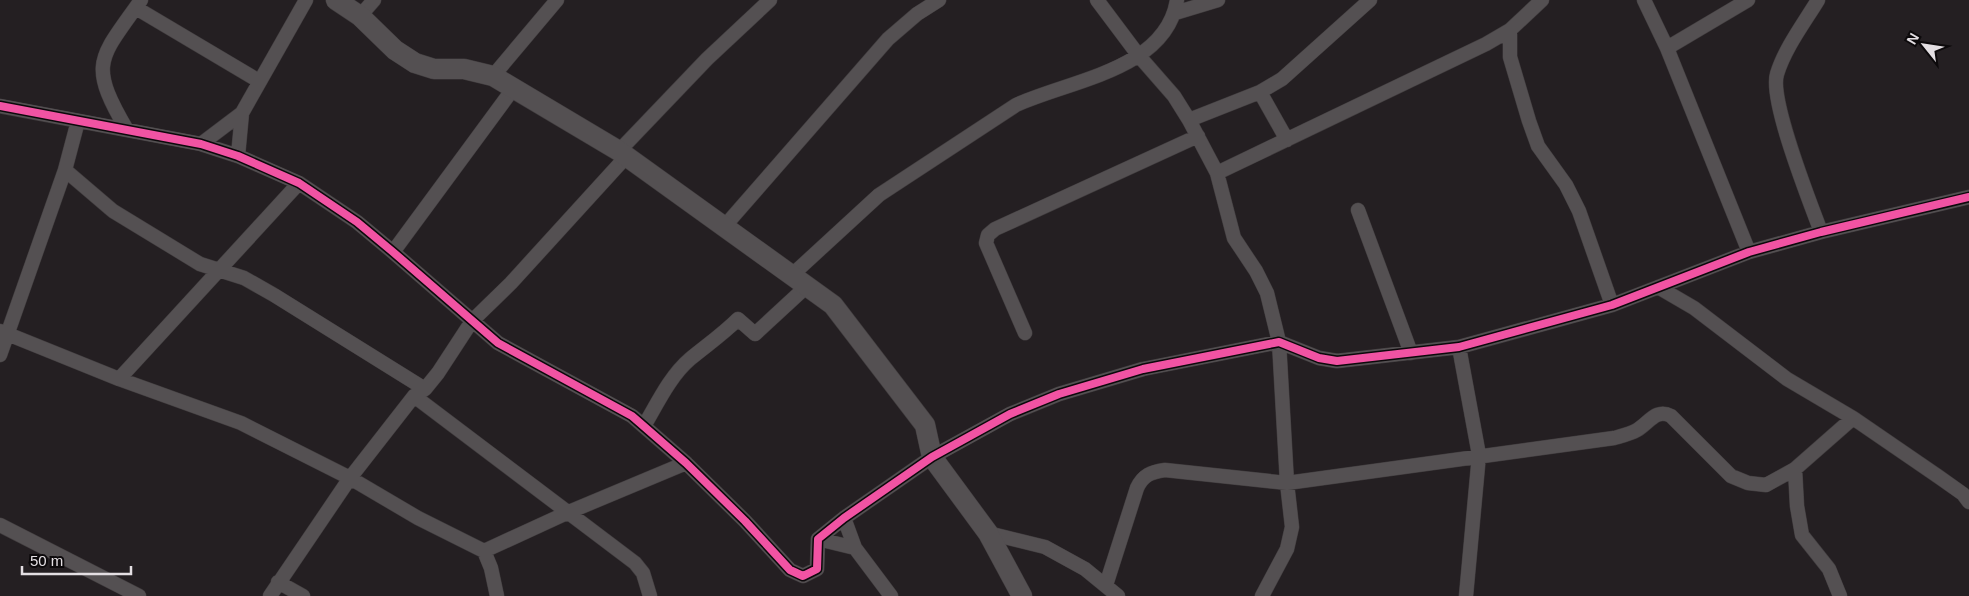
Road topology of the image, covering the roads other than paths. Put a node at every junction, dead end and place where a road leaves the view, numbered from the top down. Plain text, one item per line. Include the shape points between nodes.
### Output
1 (306, 0) edge
2 (336, 0) edge
3 (374, 0) edge
4 (557, 0) edge
5 (770, 0) edge
6 (939, 0) edge
7 (1097, 0) edge
8 (1218, 0) edge
9 (1370, 0) edge
10 (1542, 0) edge
11 (1644, 0) edge
12 (1748, 0) edge
13 (1818, 0) edge
14 (138, 4) edge
15 (1176, 7) edge
16 (360, 16) junction
17 (1510, 30) junction
18 (1486, 44) junction
19 (1668, 48) junction
20 (1139, 56) junction
21 (1510, 57) junction
22 (493, 76) junction
23 (259, 81) junction
24 (513, 89) junction
25 (1260, 92) junction
26 (0, 106) edge
27 (242, 113) junction
28 (1190, 120) junction
29 (78, 121) junction
30 (127, 130) junction
31 (1198, 136) junction
32 (1287, 140) junction
33 (201, 144) junction
34 (622, 155) junction
35 (238, 156) junction
36 (65, 170) junction
37 (1217, 172) junction
38 (299, 182) junction
39 (1969, 197) edge
40 (1358, 210) dead end
41 (723, 228) junction
42 (1821, 232) junction
43 (393, 252) junction
44 (1749, 252) junction
45 (219, 272) junction
46 (800, 281) junction
47 (1658, 287) junction
48 (1612, 305) junction
49 (472, 321) junction
50 (4, 332) edge
51 (1025, 333) dead end
52 (1278, 342) junction
53 (1459, 347) junction
54 (1411, 354) junction
55 (0, 355) edge
56 (118, 379) junction
57 (419, 392) junction
58 (1853, 418) junction
59 (644, 426) junction
60 (1479, 455) junction
61 (932, 456) junction
62 (686, 464) junction
63 (1795, 468) junction
64 (350, 478) junction
65 (1287, 483) junction
66 (1967, 498) edge
67 (569, 512) junction
68 (844, 518) junction
69 (0, 525) edge
70 (988, 533) junction
71 (818, 539) junction
72 (855, 548) junction
73 (484, 551) junction
74 (278, 582) junction
75 (1106, 585) junction
76 (139, 596) edge
77 (270, 596) edge
78 (303, 596) edge
79 (497, 596) edge
80 (650, 596) edge
81 (891, 596) edge
82 (1022, 596) edge
83 (1118, 596) edge
84 (1262, 596) edge
85 (1466, 596) edge
86 (1840, 596) edge

1 - 23 street
2 - 16 street
3 - 16 street
4 - 22 street
5 - 34 street via 707,59
6 - 41 street via 888,39
7 - 20 street
8 - 15 street via 1203,6
9 - 25 street via 1298,67
10 - 17 street
11 - 19 street
12 - 19 street
13 - 42 street via 1782,61 1775,89
14 - 23 street
14 - 30 street via 108,45 103,59 106,91
15 - 20 street via 1163,34
16 - 22 street via 395,50 415,63 434,69 464,69
17 - 18 street
17 - 21 street
18 - 21 street
18 - 32 street
19 - 44 street
20 - 28 street
20 - 46 street via 1087,80 1016,104 879,195
21 - 48 street via 1538,146 1566,185 1579,210
22 - 24 street
23 - 27 street
24 - 34 street
24 - 43 street
25 - 28 street
25 - 32 street
26 - 29 street
27 - 33 street
27 - 35 street
28 - 31 street
29 - 30 street
29 - 36 street
30 - 33 street
31 - 37 street
31 - 51 street via 1038,208 988,235 986,243
32 - 37 street
33 - 35 street
34 - 41 street
34 - 49 street via 511,283
35 - 38 street
36 - 45 street via 113,211 200,264
36 - 50 street
37 - 52 street via 1234,238 1267,293
38 - 43 street via 357,222
38 - 45 street via 248,235
39 - 42 street
40 - 54 street
41 - 46 street
42 - 44 street
43 - 49 street
44 - 47 street
45 - 56 street
45 - 57 street via 244,278 274,295
46 - 59 street via 755,334 738,319 689,360 662,395
46 - 61 street via 833,305 925,425
47 - 48 street
47 - 58 street via 1694,308 1787,379
48 - 53 street
49 - 57 street
49 - 59 street via 498,343 632,416
50 - 55 street
50 - 56 street
52 - 54 street via 1319,358 1337,361
52 - 61 street via 1144,369 1058,394 1010,414
52 - 65 street
53 - 54 street
53 - 60 street
56 - 64 street via 241,423
57 - 64 street
57 - 67 street
58 - 63 street
58 - 66 street
59 - 62 street
60 - 63 street via 1614,438 1637,430 1664,412 1730,476 1766,485
60 - 65 street
60 - 85 street
61 - 68 street
61 - 70 street
62 - 67 street
62 - 71 street via 790,570 803,576 817,569
63 - 86 street via 1802,535 1829,569
64 - 73 street via 418,518
64 - 74 street
65 - 75 street via 1165,470 1151,472 1141,479 1137,488
65 - 84 street via 1292,527 1287,550
67 - 73 street
67 - 80 street via 635,564 643,573
68 - 71 street
68 - 72 street
69 - 76 street
70 - 75 street via 1045,547
70 - 82 street
71 - 72 street
72 - 81 street
73 - 79 street
74 - 77 street
74 - 78 street
75 - 83 street

